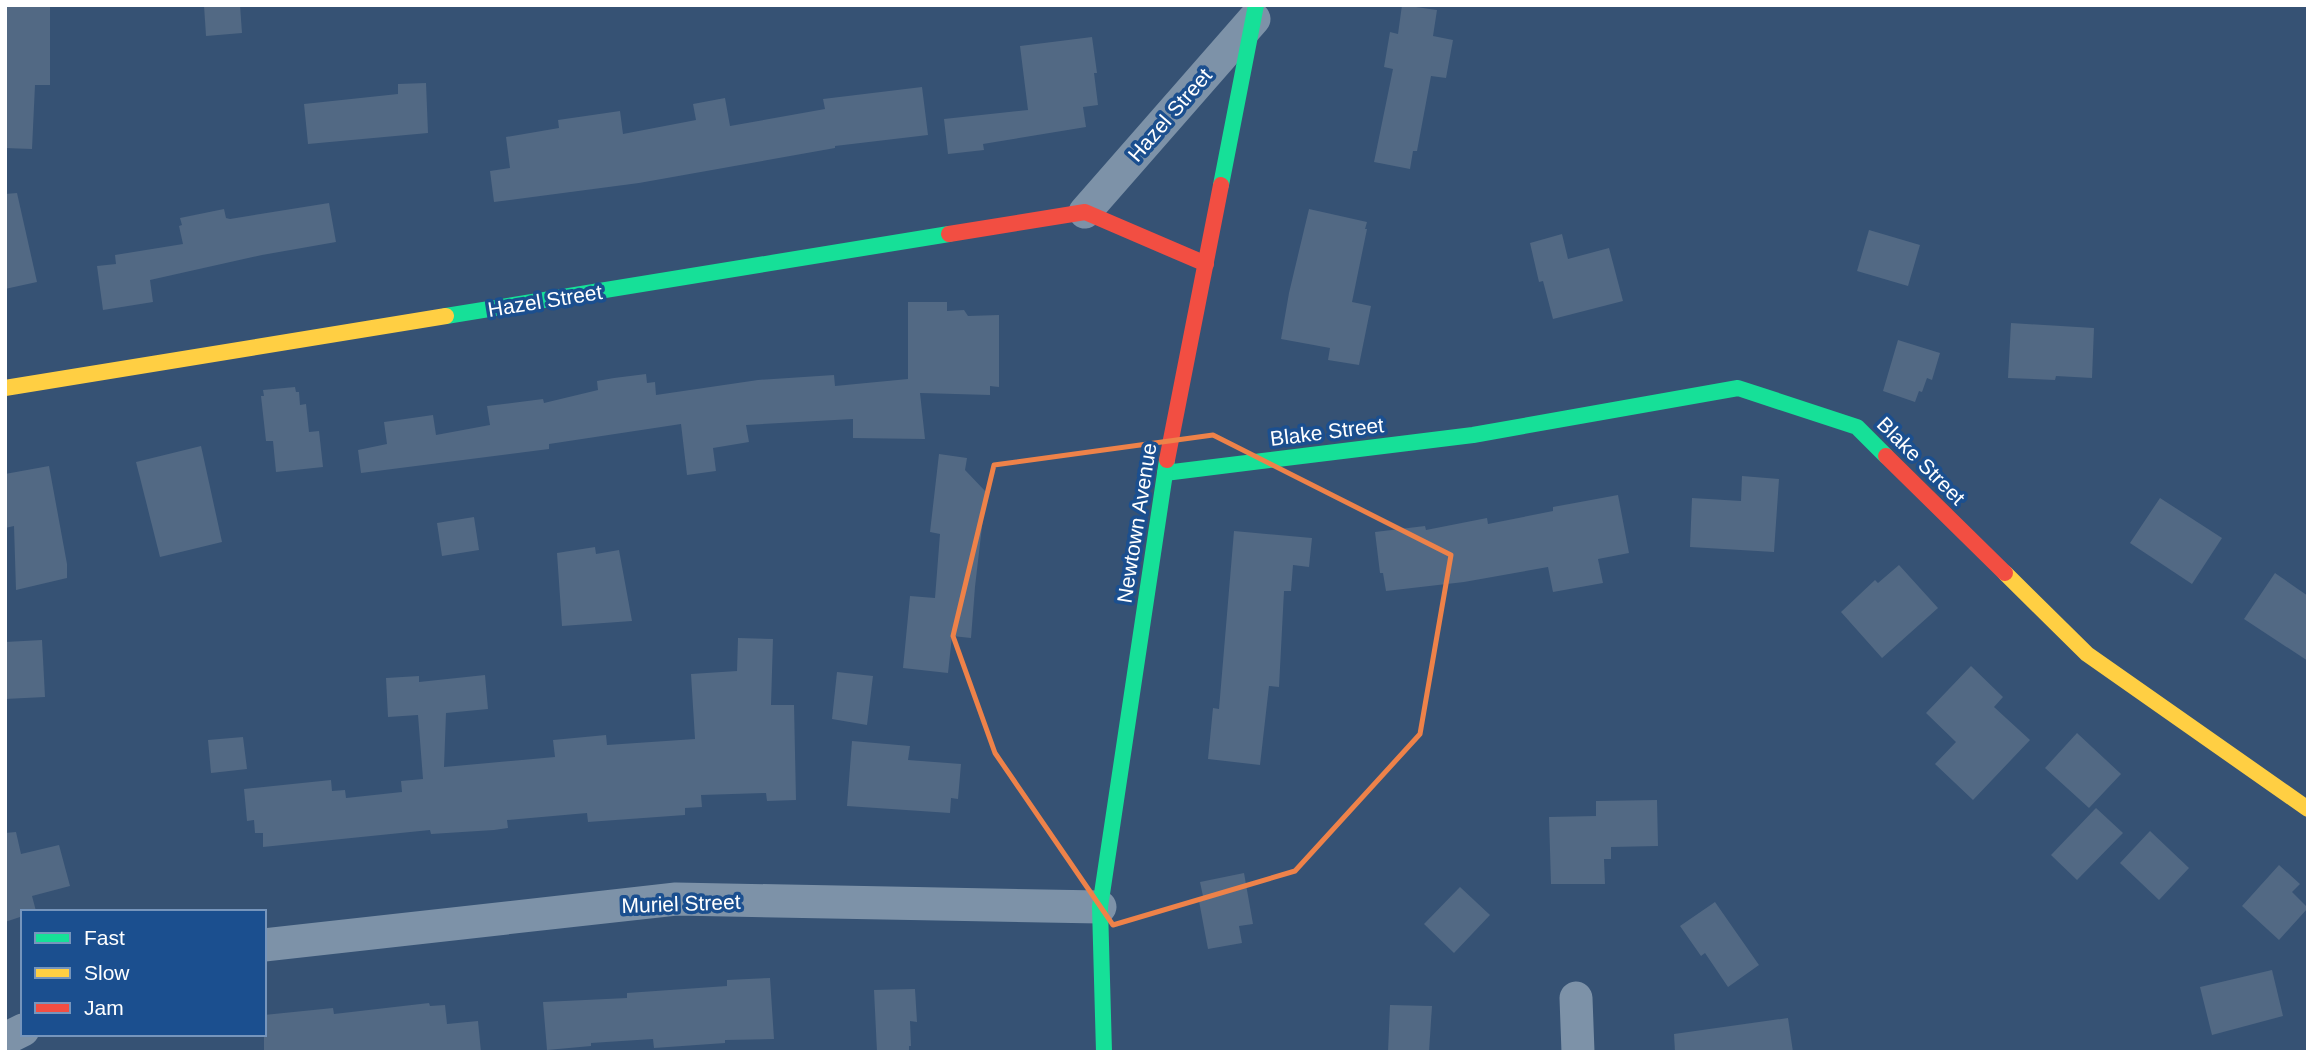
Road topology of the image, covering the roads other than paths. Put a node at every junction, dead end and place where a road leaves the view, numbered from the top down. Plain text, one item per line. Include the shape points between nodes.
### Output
1 (1255, 12) edge
2 (1086, 212) junction
3 (1206, 264) junction
4 (5, 388) edge
5 (1165, 473) junction
6 (2308, 809) edge
7 (1100, 907) junction
8 (266, 945) edge
9 (1576, 998) dead end
10 (21, 1031) edge
11 (5, 1038) edge
12 (1104, 1052) edge
13 (1578, 1052) edge

1 - 2 street, Hazel Street
1 - 3 street, Newtown Avenue
2 - 3 street
2 - 4 street, Hazel Street
3 - 5 street, Newtown Avenue
5 - 6 street, Blake Street via 1473,435 1738,388 1857,427 2087,654
5 - 7 street, Newtown Avenue
7 - 8 street, Muriel Street via 676,899
7 - 12 street, Newtown Avenue
9 - 13 street
10 - 11 street

